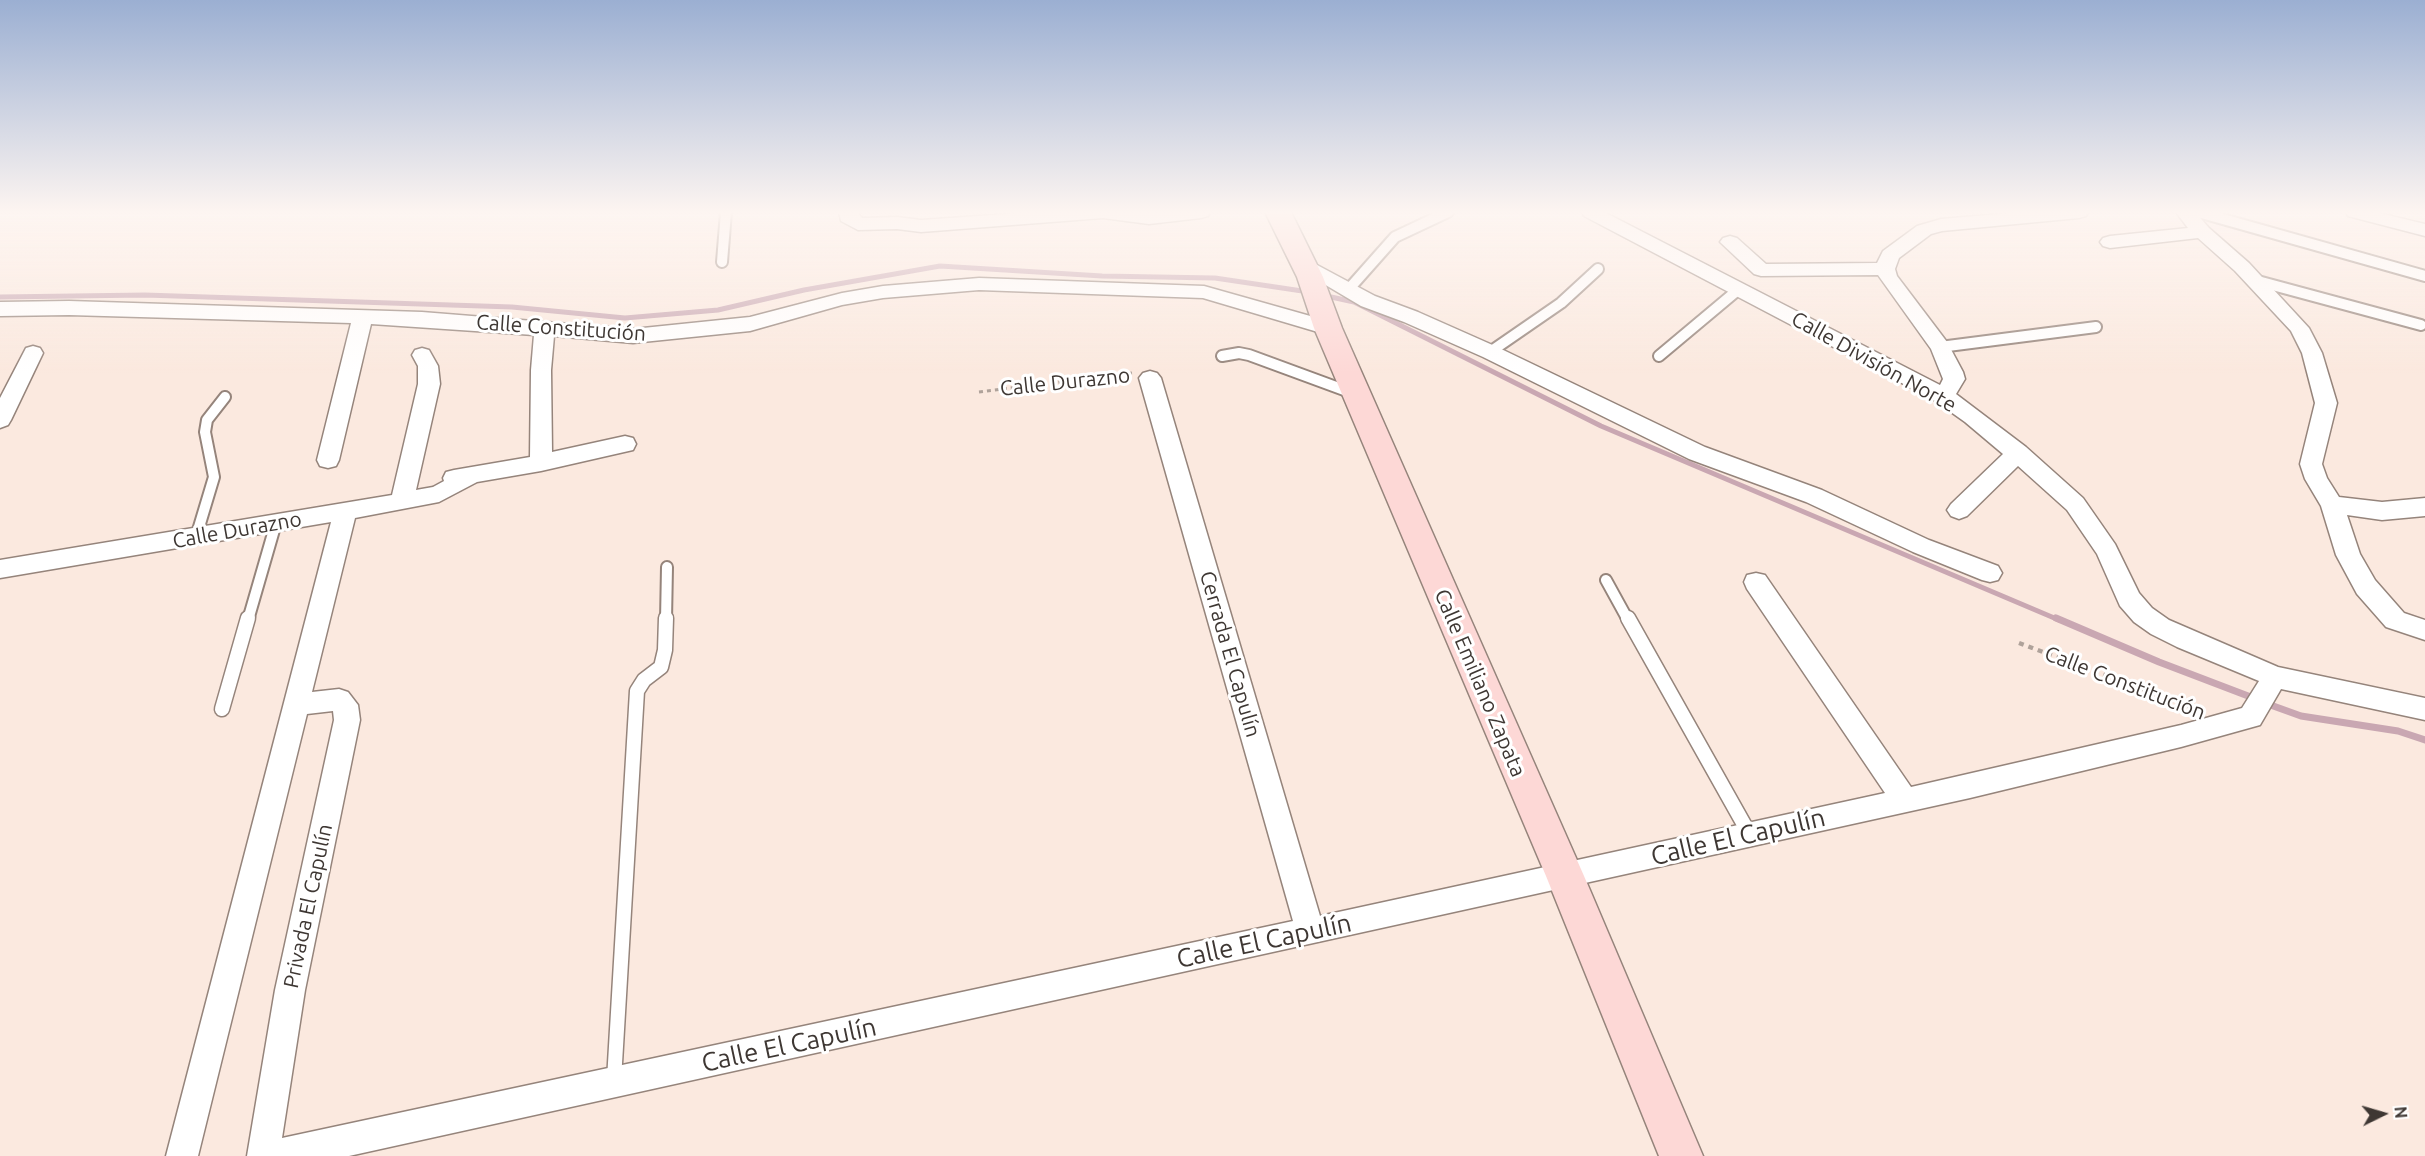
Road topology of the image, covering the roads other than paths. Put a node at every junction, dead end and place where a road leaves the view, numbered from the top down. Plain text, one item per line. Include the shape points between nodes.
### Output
1 (1305, 266) edge
2 (1369, 266) edge
3 (1695, 266) edge
4 (1757, 266) edge
5 (1886, 266) edge
6 (2239, 266) edge
7 (2389, 266) edge
8 (1598, 269) dead end
9 (1885, 269) junction
10 (1307, 271) junction
11 (2425, 276) edge
12 (2254, 280) junction
13 (1739, 289) junction
14 (1348, 290) junction
15 (0, 309) edge
16 (362, 318) junction
17 (1326, 321) junction
18 (2421, 325) dead end
19 (2096, 327) dead end
20 (545, 328) junction
21 (1940, 347) junction
22 (1490, 352) junction
23 (33, 353) dead end
24 (422, 355) dead end
25 (1222, 356) dead end
26 (1659, 356) dead end
27 (1150, 378) road end
28 (1359, 395) junction
29 (1942, 395) junction
30 (225, 397) dead end
31 (0, 420) edge
32 (625, 444) dead end
33 (2018, 453) junction
34 (328, 460) dead end
35 (541, 463) junction
36 (404, 493) junction
37 (2332, 505) junction
38 (2425, 507) edge
39 (1959, 510) dead end
40 (345, 512) junction
41 (276, 523) junction
42 (196, 537) junction
43 (667, 567) dead end
44 (0, 569) edge
45 (1990, 573) dead end
46 (1606, 580) dead end
47 (1756, 582) dead end
48 (2425, 630) edge
49 (2273, 680) junction
50 (297, 704) junction
51 (222, 709) dead end
52 (2425, 709) edge
53 (1905, 800) junction
54 (1750, 835) junction
55 (1565, 876) junction
56 (1310, 930) junction
57 (614, 1082) junction
58 (182, 1156) edge
59 (263, 1156) edge
60 (274, 1156) edge
61 (1681, 1156) edge

1 - 10 street, Calle Emiliano Zapata
2 - 14 lane
3 - 13 street, Calle División Norte
4 - 9 street via 1774,272
5 - 9 street
6 - 12 street
7 - 11 lane
8 - 22 lane via 1561,303
9 - 21 street
10 - 14 street
10 - 17 street, Calle Emiliano Zapata
12 - 18 lane
12 - 37 street via 2299,328 2312,353 2326,403 2311,464
13 - 26 lane
13 - 29 street, Calle División Norte
14 - 22 street
15 - 16 street, Calle Constitución
16 - 20 street, Calle Constitución
16 - 34 street
17 - 20 street, Calle Constitución via 1204,292 979,284 883,292 750,324 699,331 633,336
17 - 28 street, Calle Emiliano Zapata
19 - 21 lane
20 - 35 street
21 - 29 street via 1954,379
22 - 45 street via 1697,453 1814,496
23 - 31 street
24 - 36 street via 428,366 429,384
25 - 28 lane via 1249,355
27 - 56 street, Cerrada El Capulín
28 - 55 street, Calle Emiliano Zapata
29 - 33 street, Calle División Norte
30 - 42 lane via 207,420 205,432 214,477
32 - 35 street, Calle Durazno
33 - 39 street
33 - 49 street, Calle División Norte via 2053,482 2090,522 2129,599 2143,615 2186,640
35 - 36 street, Calle Durazno via 468,477 439,494
36 - 40 street, Calle Durazno
37 - 38 street via 2382,511
37 - 48 street via 2348,555 2366,587 2395,620
40 - 41 street, Calle Durazno
40 - 50 street
41 - 42 street, Calle Durazno
41 - 51 lane
42 - 44 street, Calle Durazno
43 - 57 lane via 661,667 637,691
46 - 54 lane
47 - 53 street
49 - 52 street, Calle División Norte
49 - 53 street, Calle El Capulín via 2241,720
50 - 58 street
50 - 59 street, Privada El Capulín via 339,700 345,705 347,720 290,990
53 - 54 street, Calle El Capulín
54 - 55 street, Calle El Capulín
55 - 56 street, Calle El Capulín
55 - 61 street, Calle Emiliano Zapata
56 - 57 street, Calle El Capulín
57 - 60 street, Calle El Capulín

